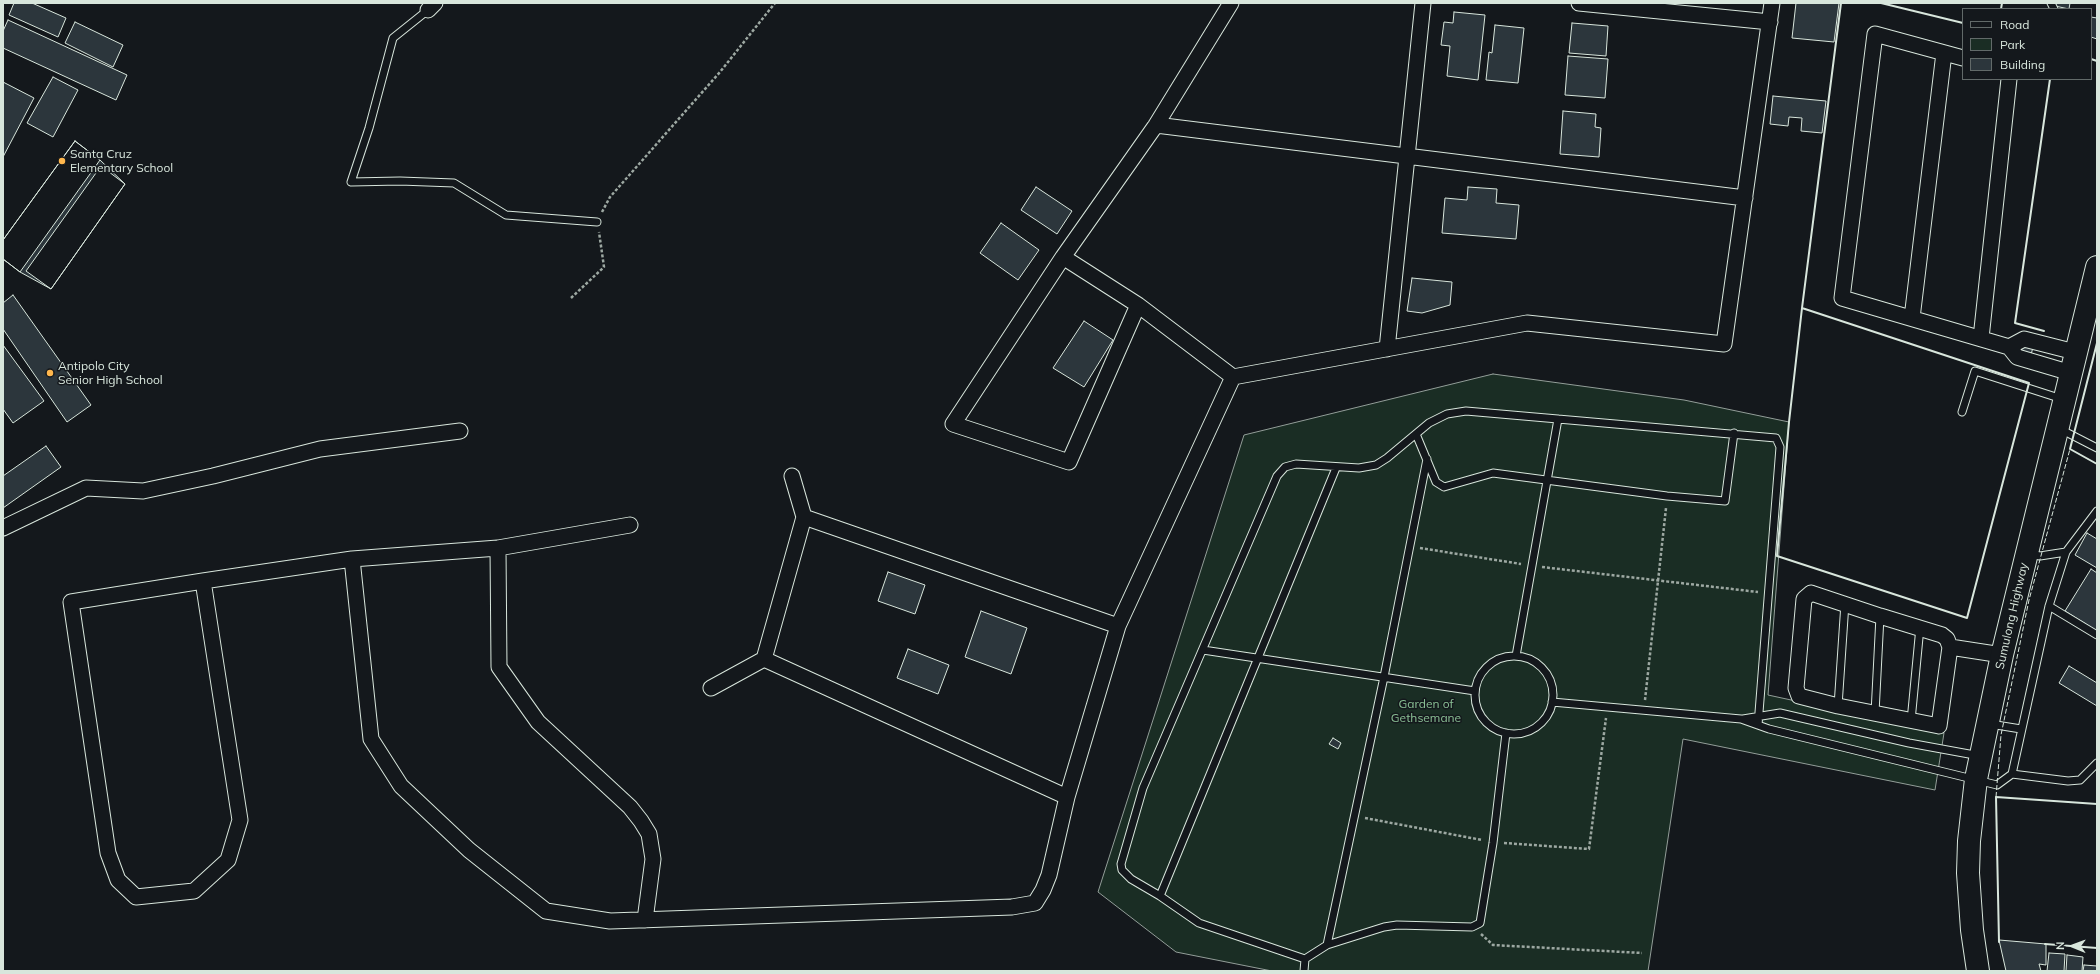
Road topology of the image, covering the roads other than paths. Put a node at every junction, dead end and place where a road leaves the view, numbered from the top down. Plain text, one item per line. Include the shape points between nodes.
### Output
1 (1231, 3) edge
2 (1423, 3) edge
3 (1579, 3) edge
4 (1772, 3) edge
5 (432, 6) edge
6 (1770, 22) junction
7 (1944, 53) junction
8 (1962, 58) edge
9 (2009, 80) edge
10 (1156, 125) junction
11 (1406, 156) junction
12 (1745, 198) junction
13 (597, 222) road end
14 (1063, 257) junction
15 (2097, 267) edge
16 (1138, 305) junction
17 (1912, 318) junction
18 (1981, 338) junction
19 (2009, 346) junction
20 (1387, 349) junction
21 (2073, 362) junction
22 (1233, 377) junction
23 (2064, 400) junction
24 (1962, 412) dead end
25 (1558, 419) junction
26 (2057, 428) junction
27 (460, 431) dead end
28 (1734, 433) junction
29 (1416, 434) junction
30 (2097, 448) edge
31 (1426, 459) junction
32 (1336, 468) junction
33 (792, 476) dead end
34 (1547, 480) junction
35 (2097, 511) edge
36 (804, 517) junction
37 (630, 525) dead end
38 (3, 528) edge
39 (498, 548) junction
40 (2066, 552) junction
41 (2027, 553) junction
42 (352, 559) junction
43 (203, 581) junction
44 (1845, 603) junction
45 (2049, 606) junction
46 (1880, 616) junction
47 (1118, 626) junction
48 (1920, 627) junction
49 (2097, 635) edge
50 (1950, 647) junction
51 (1202, 650) junction
52 (2002, 655) junction
53 (1516, 656) junction
54 (1258, 658) junction
55 (764, 659) junction
56 (1384, 677) junction
57 (711, 688) dead end
58 (1475, 691) junction
59 (1552, 702) junction
60 (1838, 706) junction
61 (1875, 713) junction
62 (1759, 716) junction
63 (1741, 719) junction
64 (1911, 720) junction
65 (1987, 724) junction
66 (1758, 725) junction
67 (2021, 729) junction
68 (1506, 733) junction
69 (1980, 756) junction
70 (2097, 763) edge
71 (2012, 774) junction
72 (1976, 779) junction
73 (1067, 797) junction
74 (1160, 896) junction
75 (645, 920) junction
76 (1327, 945) junction
77 (1305, 959) junction
78 (1304, 971) edge
79 (1978, 971) edge

1 - 10 street
2 - 11 street
3 - 6 street
4 - 6 street
5 - 13 lane via 393,38 369,128 351,182 454,183 506,215
6 - 12 street
7 - 8 street
7 - 17 street
7 - 17 street via 1875,34 1842,298
9 - 18 street
10 - 11 street
10 - 14 street
11 - 12 street
11 - 20 street
12 - 20 street via 1724,344 1528,323
14 - 16 street
14 - 16 street via 953,424 1069,462
15 - 21 main road, Sumulong Highway
16 - 22 street
17 - 18 street
18 - 19 street
19 - 21 street via 2017,357
19 - 21 street via 2024,339
20 - 22 street
21 - 23 main road, Sumulong Highway
22 - 47 street
23 - 24 lane via 1975,371
23 - 26 main road, Sumulong Highway
25 - 28 lane
25 - 29 lane via 1466,411 1447,414 1429,423
25 - 34 lane
26 - 30 lane
26 - 41 main road, Sumulong Highway
27 - 38 street via 320,449 143,491 86,488
28 - 34 lane via 1725,501
28 - 62 lane via 1776,438 1779,442
29 - 31 lane
29 - 32 lane via 1376,465
31 - 34 lane via 1436,482 1444,487 1493,473
31 - 56 lane
32 - 51 lane via 1290,464 1280,471
32 - 54 lane
33 - 36 street
34 - 53 lane
35 - 40 lane
36 - 47 street
36 - 55 street
37 - 39 street
39 - 42 street
39 - 75 street via 499,667 538,722 630,807 649,834 653,859
40 - 41 lane via 2040,556
40 - 45 lane
41 - 52 main road, Sumulong Highway
42 - 43 street
42 - 75 street via 372,739 400,786 469,850 546,911 610,921
43 - 43 street via 71,602 108,853 118,880 136,897 194,891 228,860 240,820
44 - 46 street
44 - 60 lane
44 - 60 street via 1810,592 1805,596 1796,688 1804,698
45 - 49 lane
45 - 67 lane
46 - 48 street
46 - 61 lane
47 - 73 street
48 - 50 street via 1942,634
48 - 64 lane
50 - 52 street
50 - 64 street via 1939,726
51 - 54 lane
51 - 74 lane via 1143,788 1121,857 1122,870 1126,875
52 - 65 main road, Sumulong Highway
53 - 58 lane via 1501,658 1488,665 1479,677
53 - 59 lane via 1531,659 1544,670 1551,685
54 - 56 lane
54 - 74 lane
55 - 57 street
55 - 73 street
56 - 58 lane
56 - 76 lane
58 - 68 lane via 1476,706 1483,718 1493,728
59 - 63 lane
59 - 68 lane via 1546,717 1534,728 1520,734
60 - 61 street
61 - 64 street
62 - 63 lane
62 - 66 lane
62 - 69 lane via 1780,713 1909,743
63 - 66 lane
65 - 67 lane
65 - 69 main road, Sumulong Highway
66 - 72 lane
67 - 71 lane
68 - 76 lane via 1482,918 1476,926 1397,925
69 - 72 main road, Sumulong Highway
70 - 71 lane via 2080,780 2068,782
71 - 72 lane via 1997,785
72 - 79 main road, Sumulong Highway via 1968,873
73 - 75 street via 1049,874 1044,890 1035,903 1012,908
74 - 77 lane via 1199,923
76 - 77 lane
77 - 78 lane

